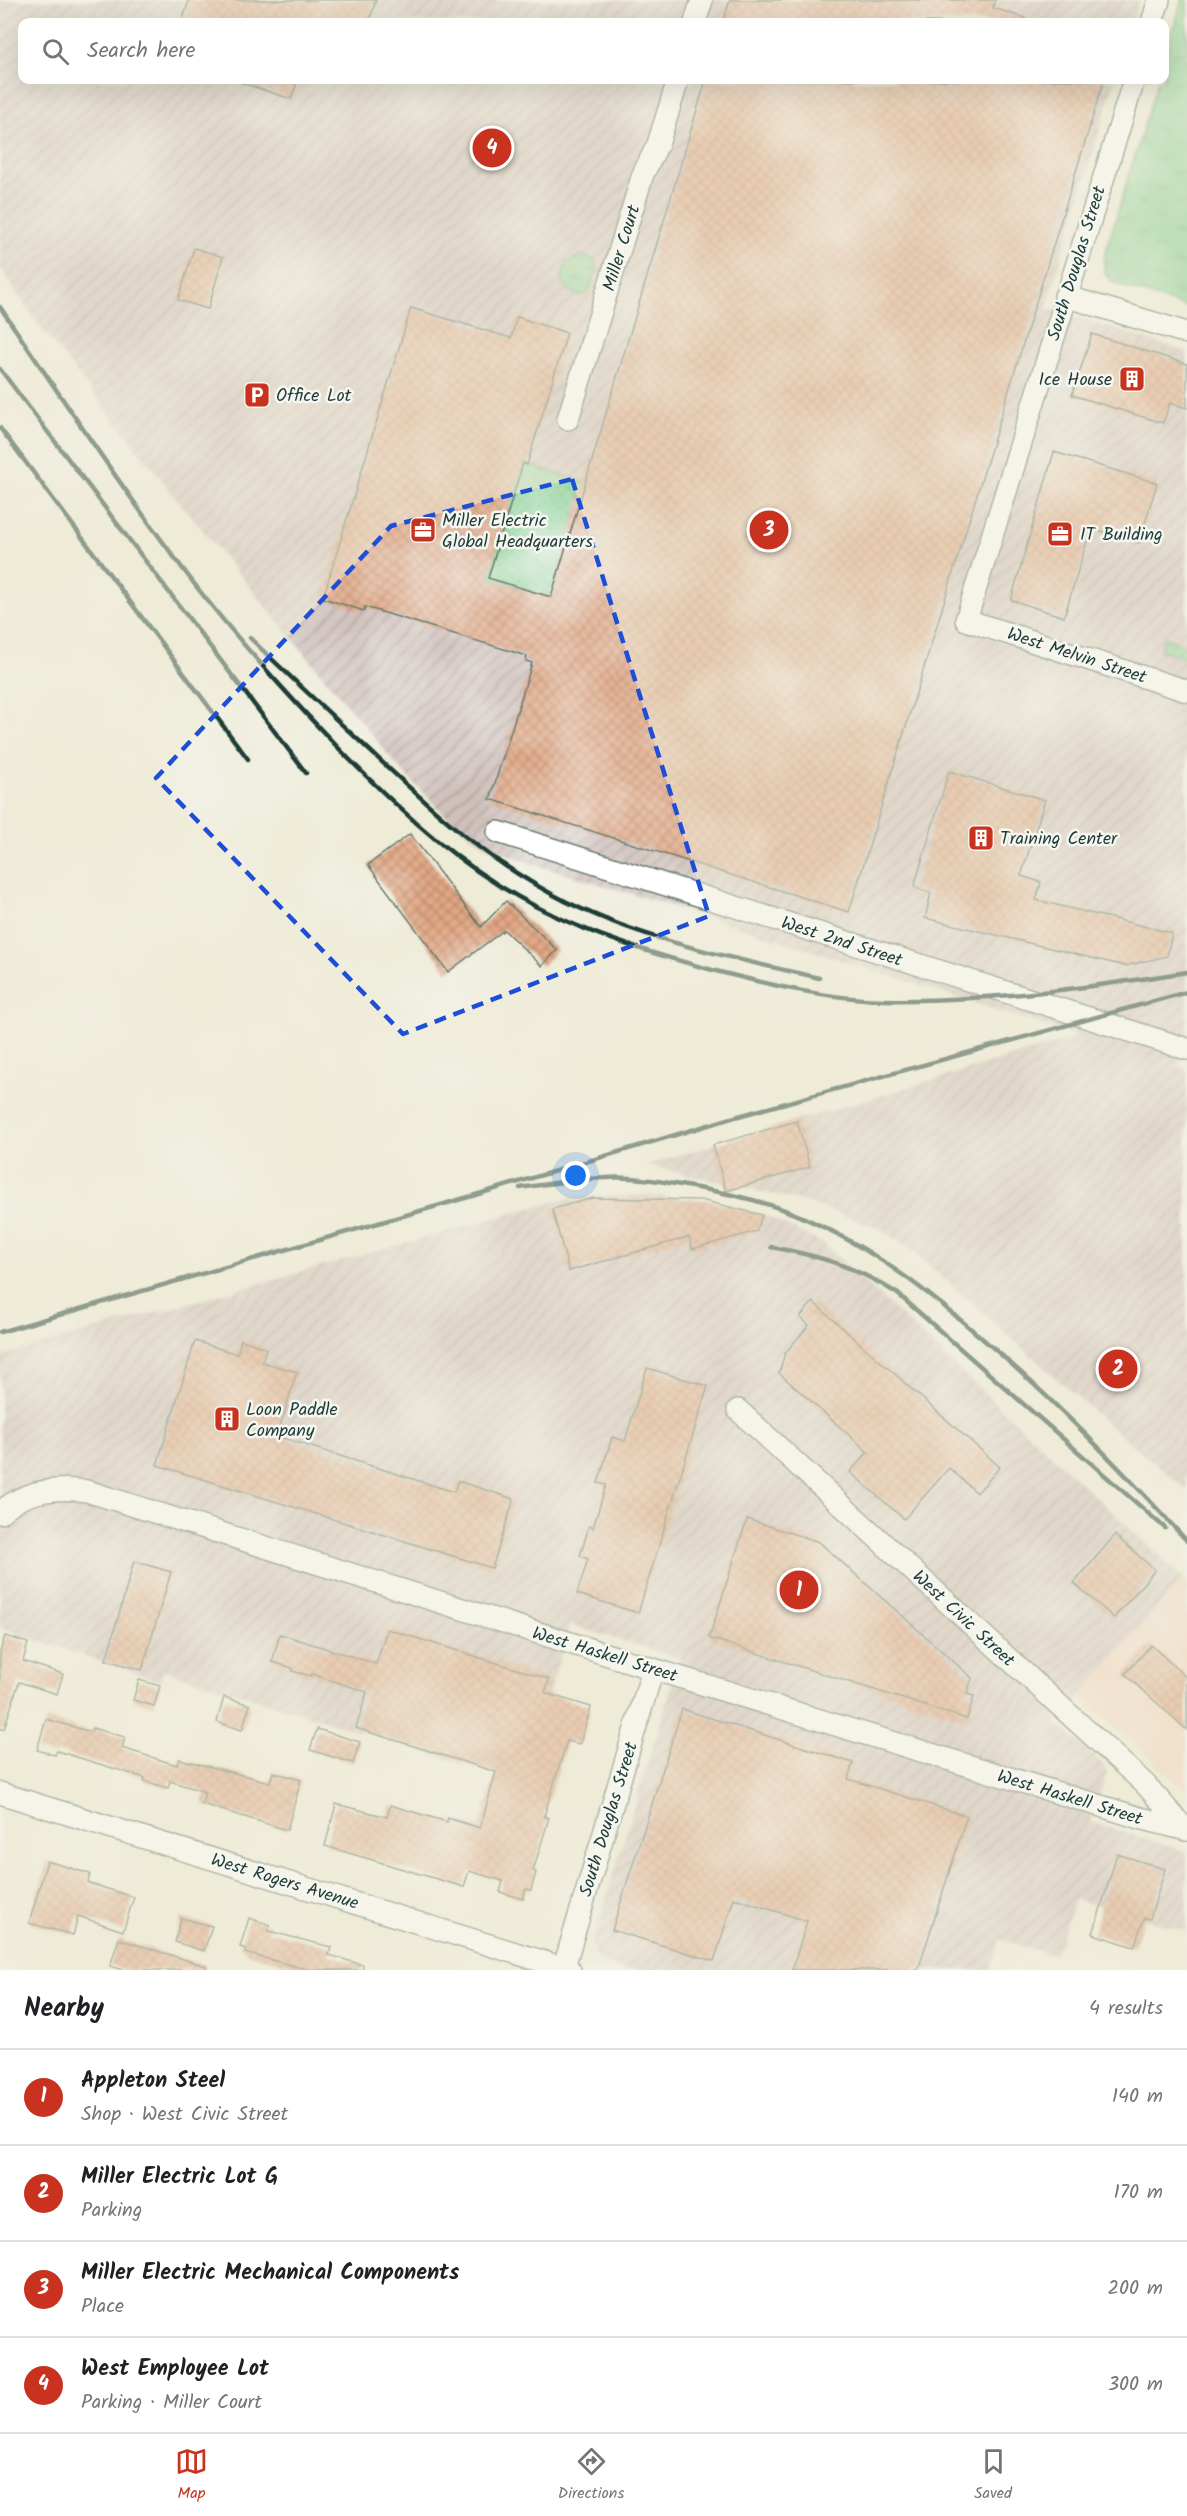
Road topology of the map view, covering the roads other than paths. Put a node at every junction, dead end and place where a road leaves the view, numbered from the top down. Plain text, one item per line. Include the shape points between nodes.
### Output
1 (702, 0) edge
2 (1159, 0) edge
3 (696, 18) edge
4 (1153, 18) edge
5 (677, 84) edge
6 (1133, 84) edge
7 (1065, 296) junction
8 (1187, 333) edge
9 (568, 419) dead end
10 (966, 620) joint
11 (1187, 691) edge
12 (498, 832) dead end
13 (1187, 1050) edge
14 (738, 1410) dead end
15 (0, 1513) edge
16 (653, 1669) junction
17 (0, 1793) edge
18 (1186, 1830) edge
19 (566, 1969) edge

1 - 3 street
2 - 4 street
5 - 9 street, Miller Court via 644,174
6 - 7 street, South Douglas Street
7 - 8 street
7 - 10 street, South Douglas Street
10 - 11 street, West Melvin Street
12 - 13 street, West 2nd Street
14 - 18 street, West Civic Street via 1145,1784
15 - 16 street, West Haskell Street via 24,1497 52,1489 87,1491
16 - 18 street, West Haskell Street
16 - 19 street, South Douglas Street
17 - 19 street, West Rogers Avenue

